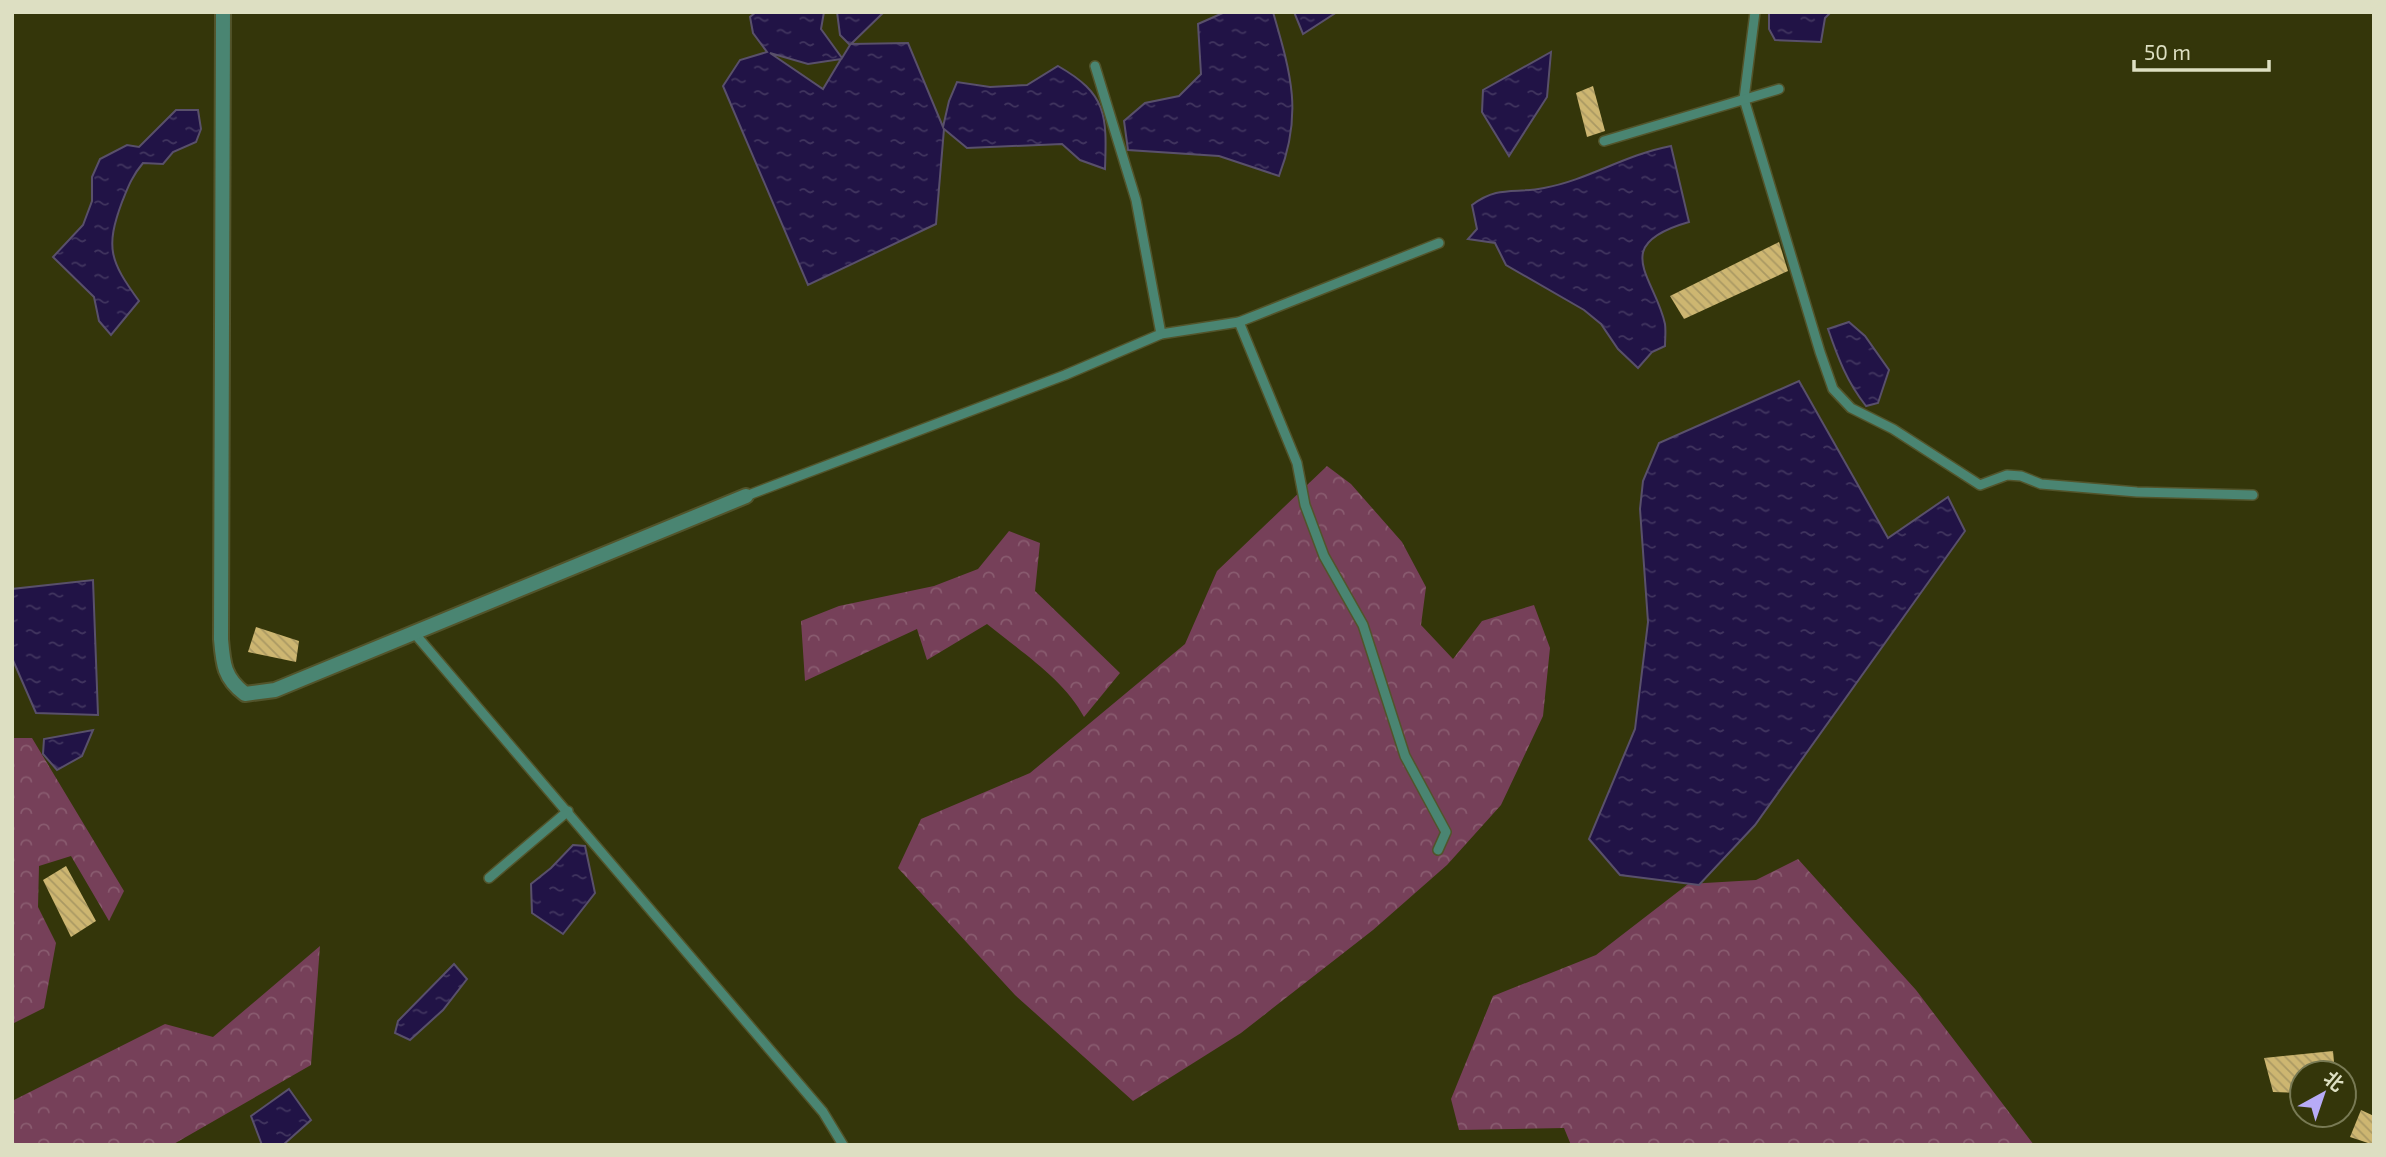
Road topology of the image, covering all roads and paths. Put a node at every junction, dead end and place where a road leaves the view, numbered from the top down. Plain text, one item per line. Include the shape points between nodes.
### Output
1 (223, 12) edge
2 (1755, 12) edge
3 (1095, 66) dead end
4 (1779, 89) dead end
5 (1744, 99) junction
6 (1604, 141) dead end
7 (1438, 243) dead end
8 (1239, 322) junction
9 (1161, 334) junction
10 (2253, 495) dead end
11 (746, 496) joint
12 (415, 634) junction
13 (568, 811) junction
14 (1438, 850) dead end
15 (489, 878) dead end
16 (843, 1145) edge

1 - 12 street via 223,666 229,682 245,694 275,690
2 - 5 lane
3 - 9 lane via 1136,200
4 - 5 lane
5 - 6 lane
5 - 10 lane via 1820,352 1833,389 1852,408 1980,485 2007,475 2041,484 2137,492
7 - 8 lane
8 - 9 lane
8 - 14 lane via 1297,463 1305,505 1324,556 1363,625 1405,756 1446,832
9 - 11 lane
11 - 12 street
12 - 13 lane
13 - 15 lane
13 - 16 lane via 823,1112

